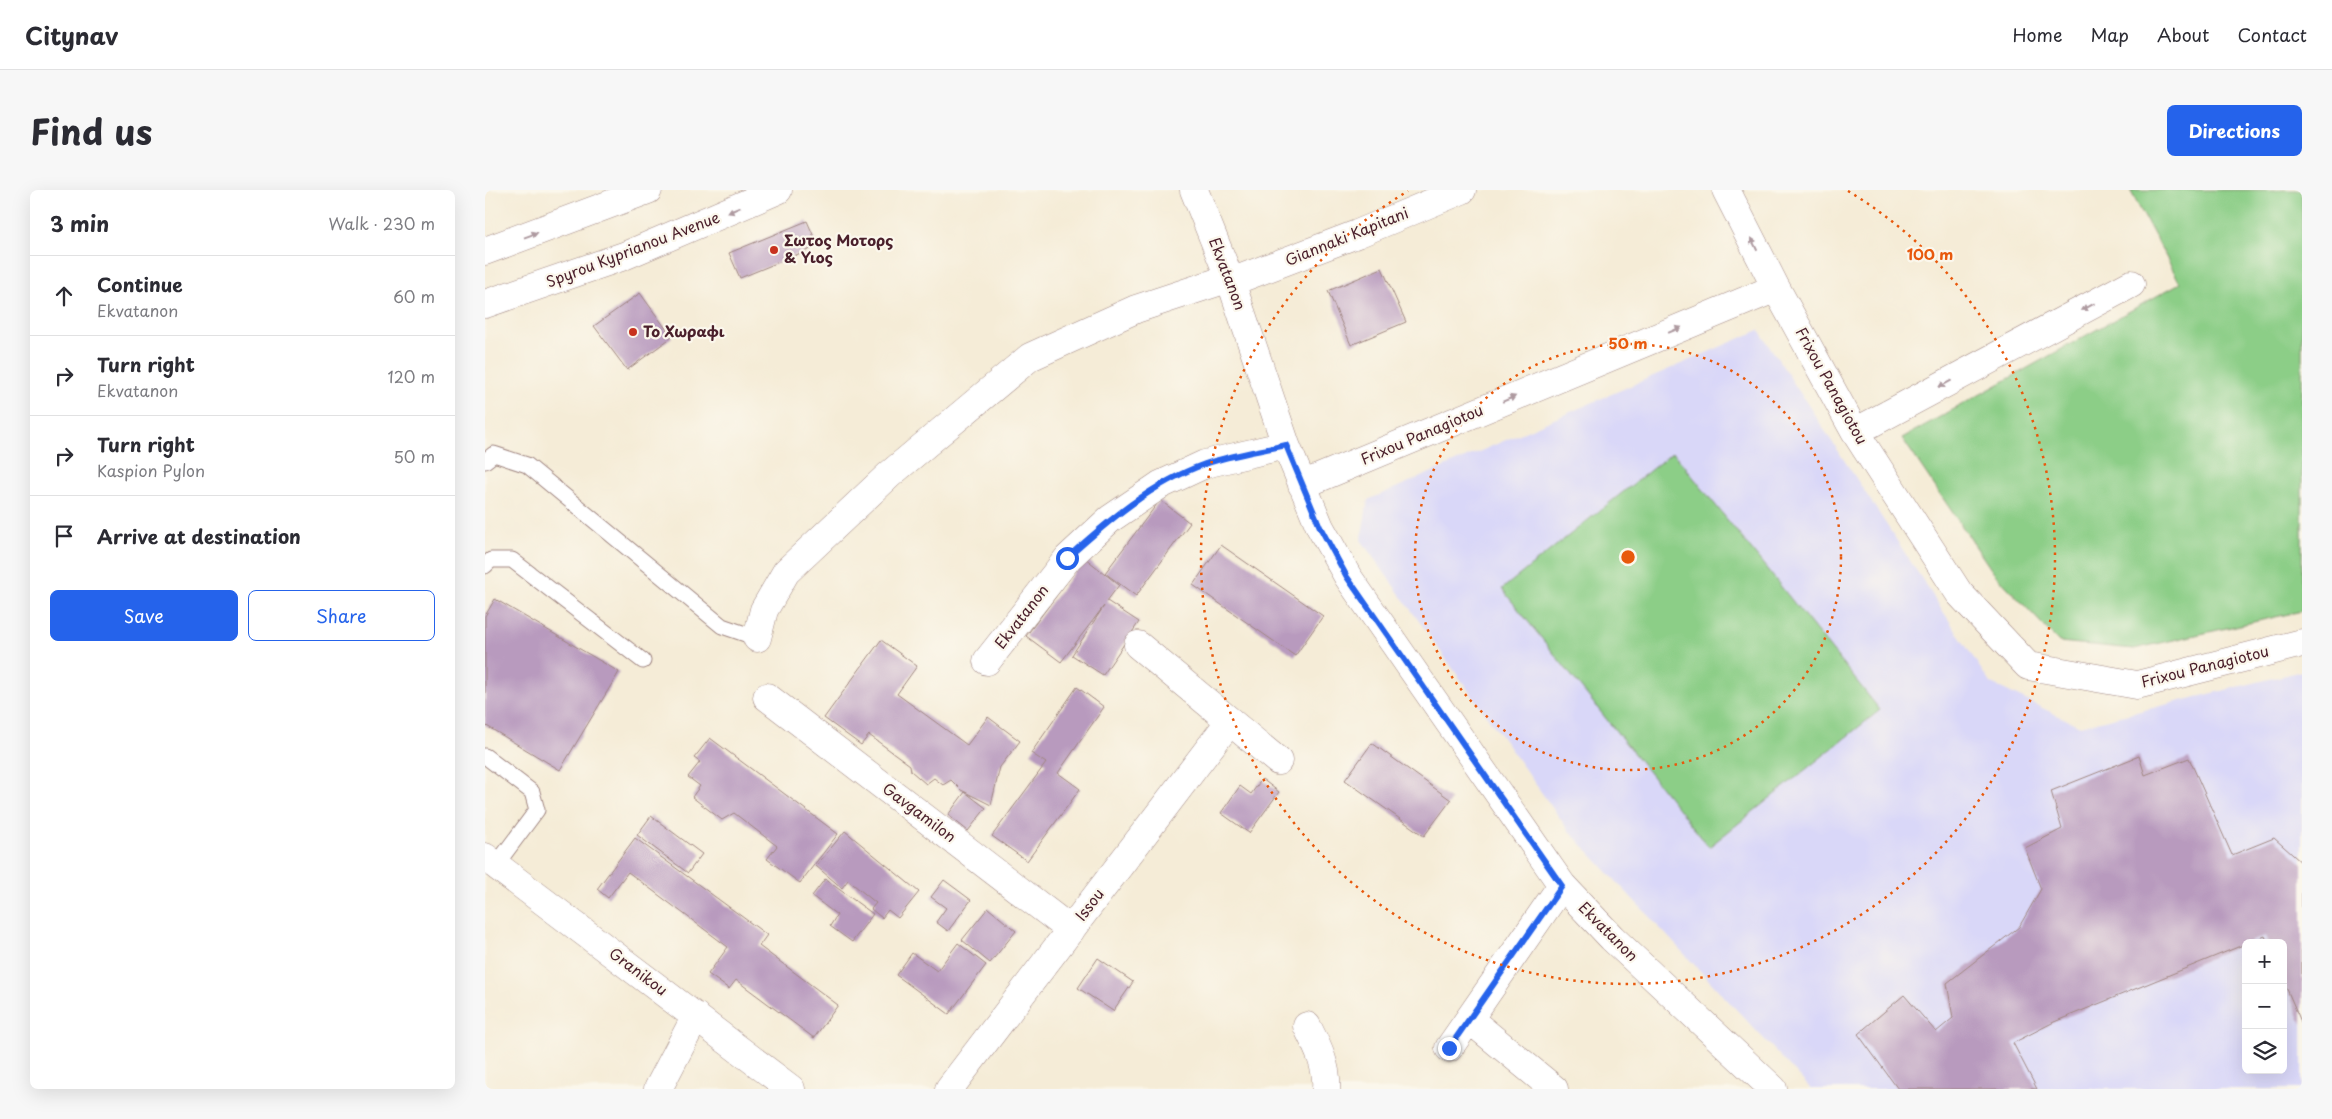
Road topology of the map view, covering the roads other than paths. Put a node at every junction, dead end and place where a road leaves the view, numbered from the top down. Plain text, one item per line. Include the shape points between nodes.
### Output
1 (648, 190) edge
2 (778, 190) edge
3 (1194, 190) edge
4 (1462, 190) edge
5 (1726, 190) edge
6 (485, 251) edge
7 (1231, 280) junction
8 (2131, 284) dead end
9 (1776, 288) junction
10 (485, 304) edge
11 (1855, 432) junction
12 (1286, 445) junction
13 (485, 461) edge
14 (1302, 485) junction
15 (485, 566) edge
16 (757, 638) joint
17 (2302, 643) edge
18 (1137, 646) dead end
19 (643, 661) dead end
20 (987, 661) dead end
21 (767, 697) dead end
22 (1230, 721) junction
23 (485, 756) edge
24 (1278, 761) dead end
25 (488, 860) edge
26 (1562, 886) junction
27 (1071, 930) junction
28 (696, 1016) junction
29 (1469, 1019) junction
30 (1307, 1026) dead end
31 (1449, 1048) dead end
32 (658, 1089) edge
33 (791, 1089) edge
34 (949, 1089) edge
35 (1325, 1089) edge
36 (1553, 1089) edge
37 (1773, 1089) edge

6 -> 1 street
2 -> 10 street, Spyrou Kyprianou Avenue via 624,256
3 - 7 street, Ekvatanon
4 - 7 street, Giannaki Kapitani via 1357,234
9 -> 5 street
7 - 12 street, Ekvatanon
7 - 16 street, Giannaki Kapitani via 1136,309 1030,357 889,475 786,572 764,610
8 -> 11 street
9 - 11 street, Frixou Panagiotou
14 -> 9 street, Frixou Panagiotou
11 - 17 street, Frixou Panagiotou via 1959,594 2028,666 2137,685
12 - 14 street, Ekvatanon
12 - 20 street, Ekvatanon via 1205,464 1160,486 1110,519 1067,558
13 - 16 lane via 494,454 527,465 722,626
14 - 26 street, Ekvatanon via 1347,577
15 - 19 lane via 491,560 512,560
18 - 22 street
21 - 27 street, Gavgamilon
22 - 24 street
22 - 27 street, Issou
23 - 25 lane via 532,792 537,810
25 - 28 street, Granikou
26 - 29 street
26 - 37 street, Ekvatanon via 1612,938
27 - 34 street, Issou
28 - 32 street
28 - 33 street, Granikou
29 - 31 street
29 - 36 street
30 - 35 street via 1325,1070

